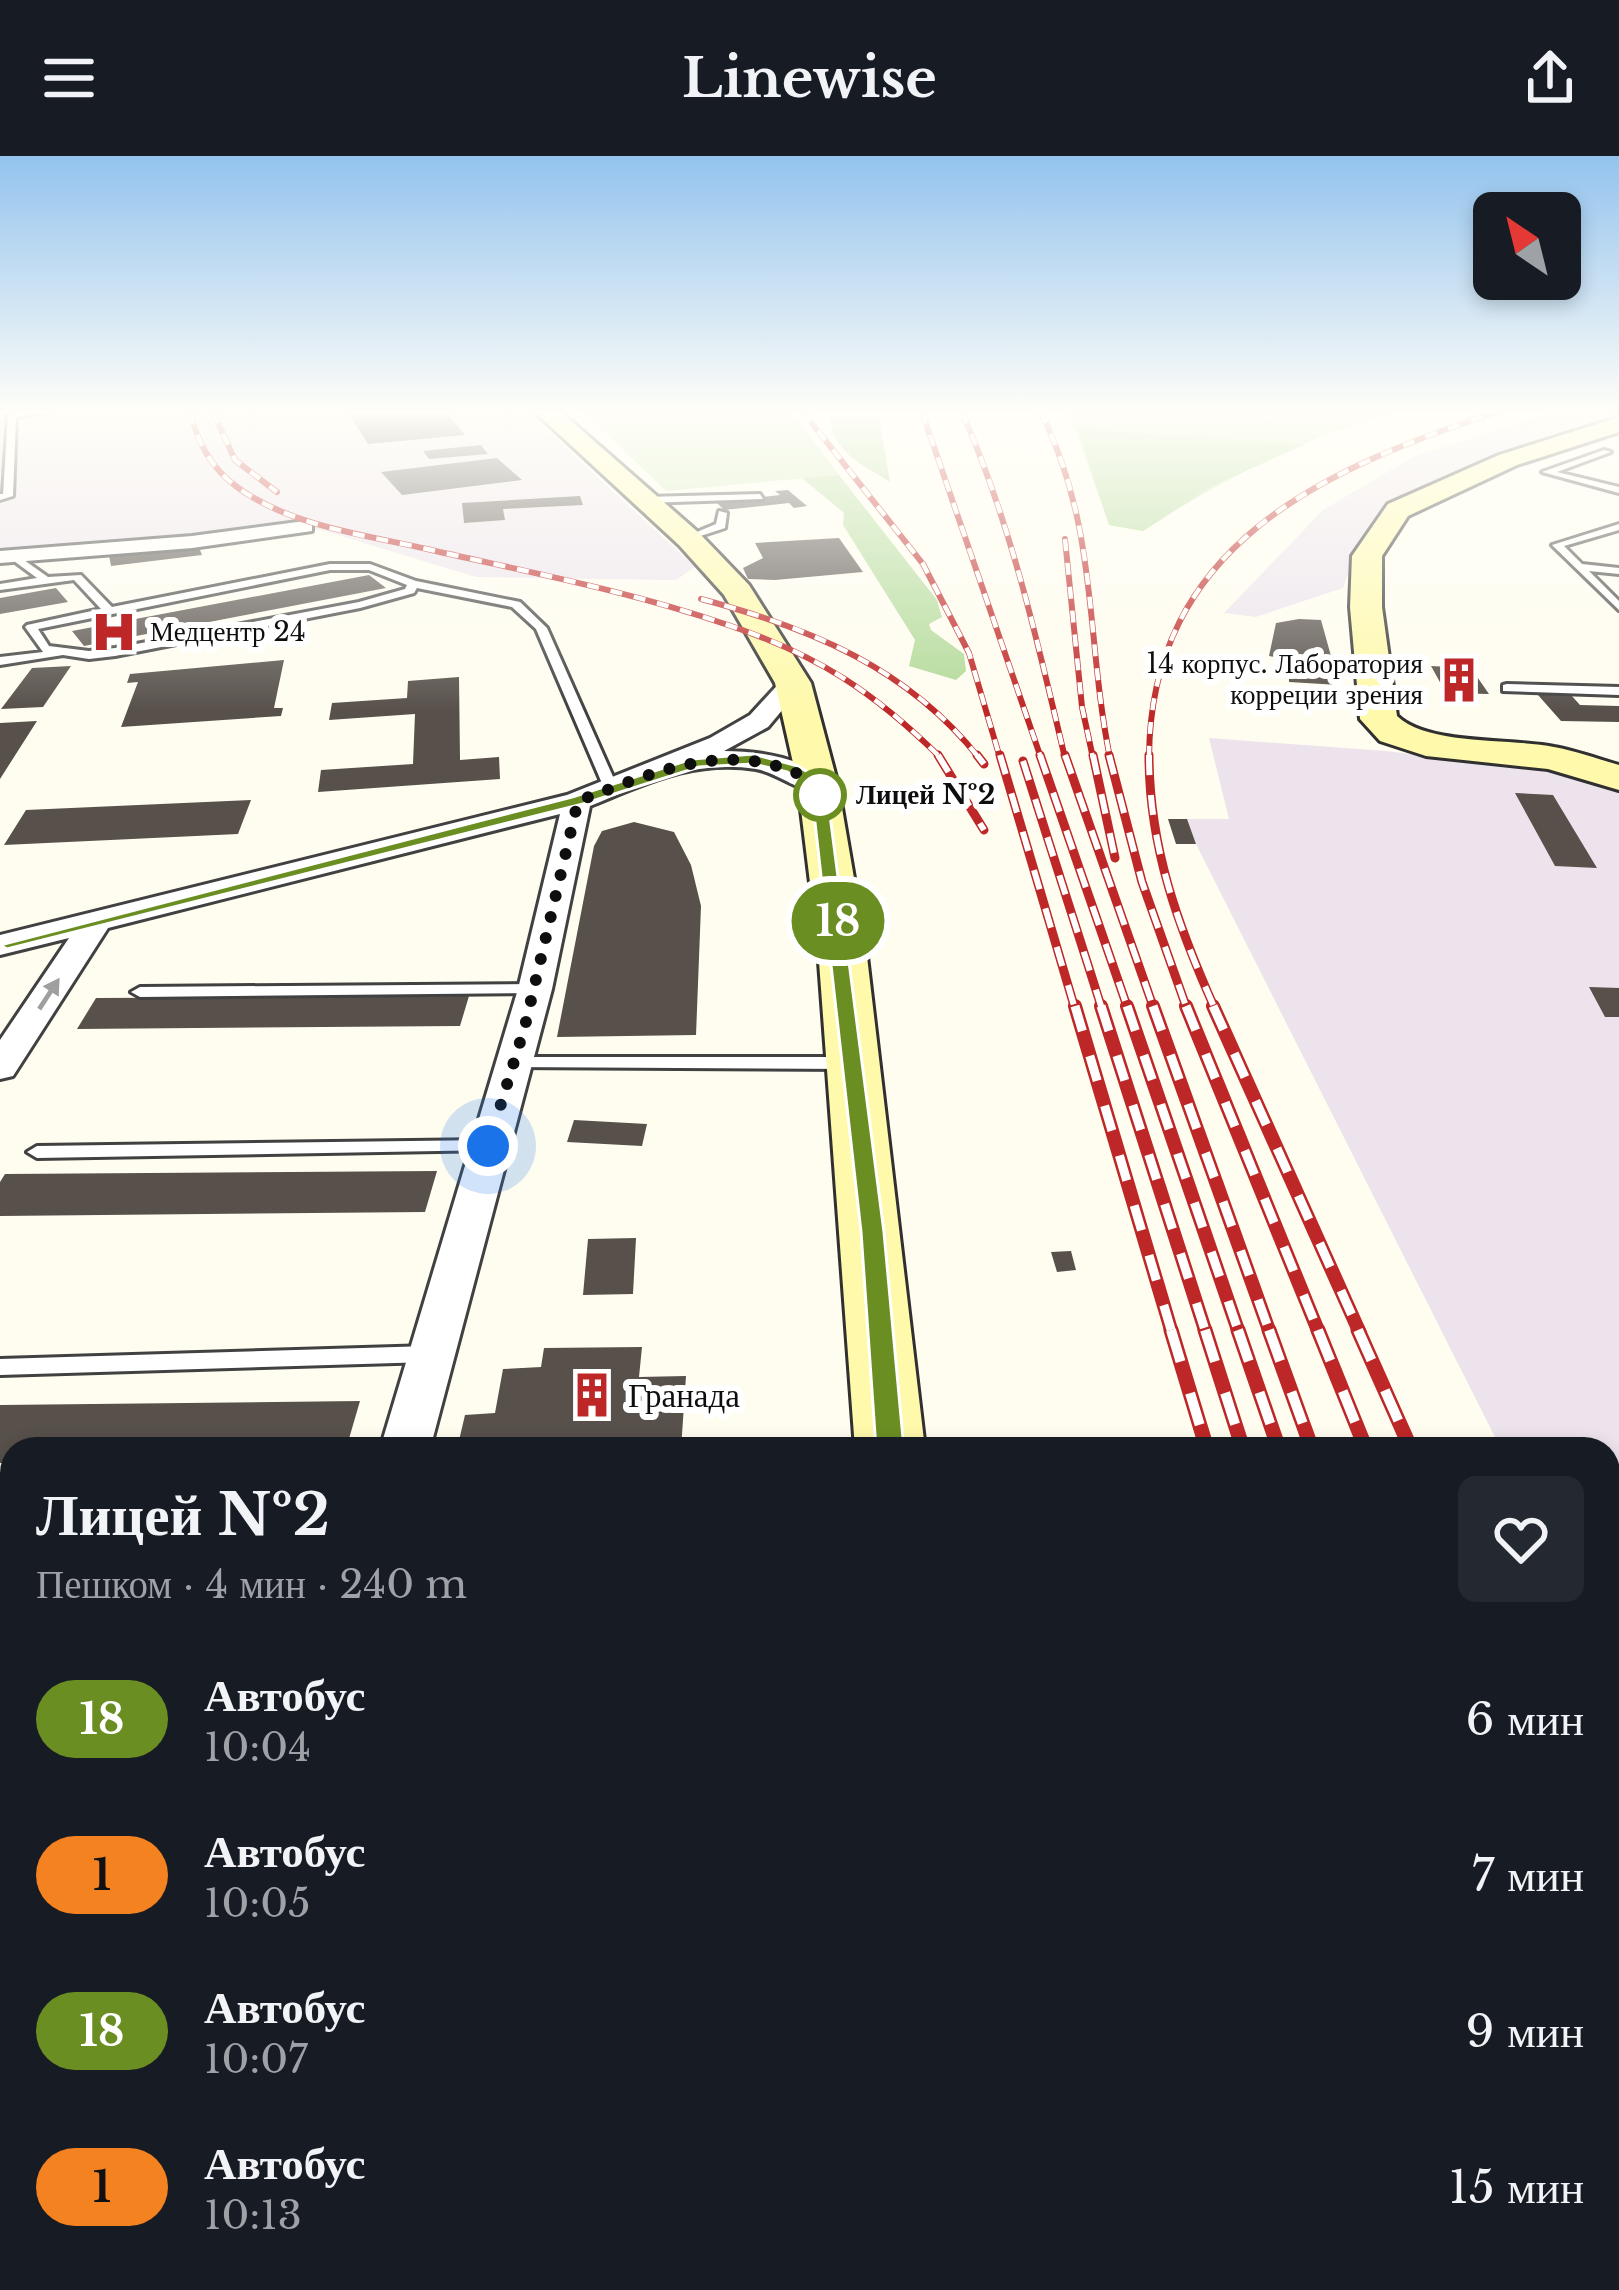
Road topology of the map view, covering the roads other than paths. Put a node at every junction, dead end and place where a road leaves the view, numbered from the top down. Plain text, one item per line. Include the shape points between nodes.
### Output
1 (658, 512) edge
2 (731, 512) edge
3 (1397, 512) edge
4 (305, 527) dead end
5 (1619, 527) edge
6 (689, 539) junction
7 (7, 556) edge
8 (1580, 567) junction
9 (1619, 571) edge
10 (46, 580) junction
11 (412, 584) junction
12 (0, 587) edge
13 (1617, 603) edge
14 (107, 608) junction
15 (65, 653) junction
16 (0, 661) edge
17 (793, 683) junction
18 (1507, 688) dead end
19 (1619, 691) edge
20 (719, 744) junction
21 (813, 761) junction
22 (650, 774) junction
23 (1619, 778) edge
24 (594, 795) junction
25 (97, 920) junction
26 (1, 942) edge
27 (535, 988) junction
28 (140, 992) dead end
29 (515, 1063) junction
30 (854, 1063) junction
31 (0, 1068) edge
32 (488, 1146) junction
33 (37, 1152) dead end
34 (429, 1354) junction
35 (0, 1367) edge
36 (408, 1437) edge
37 (889, 1437) edge

1 - 6 street
2 - 6 lane via 721,526
3 - 23 street via 1367,556 1379,718 1393,733 1426,744 1552,758
4 - 7 street
5 - 8 lane via 1557,545
6 - 17 street via 739,592
7 - 10 lane
8 - 9 lane
8 - 13 lane
10 - 12 lane
10 - 14 lane via 77,577
11 - 14 lane via 370,567 330,567
11 - 15 lane via 360,605 115,652
11 - 24 lane via 516,604 541,628
14 - 15 lane via 31,627 45,649
15 - 16 lane
17 - 20 street via 759,721
17 - 21 street
18 - 19 lane
20 - 21 street via 765,734
20 - 22 street
21 - 22 street via 724,758
21 - 30 street
22 - 24 street
24 - 25 street
24 - 27 street
25 - 26 street
31 -> 25 street
27 - 28 lane
27 - 29 street
29 - 30 lane
29 - 32 street
30 - 37 street
32 - 33 lane
32 - 34 street
34 - 35 lane
34 - 36 street

